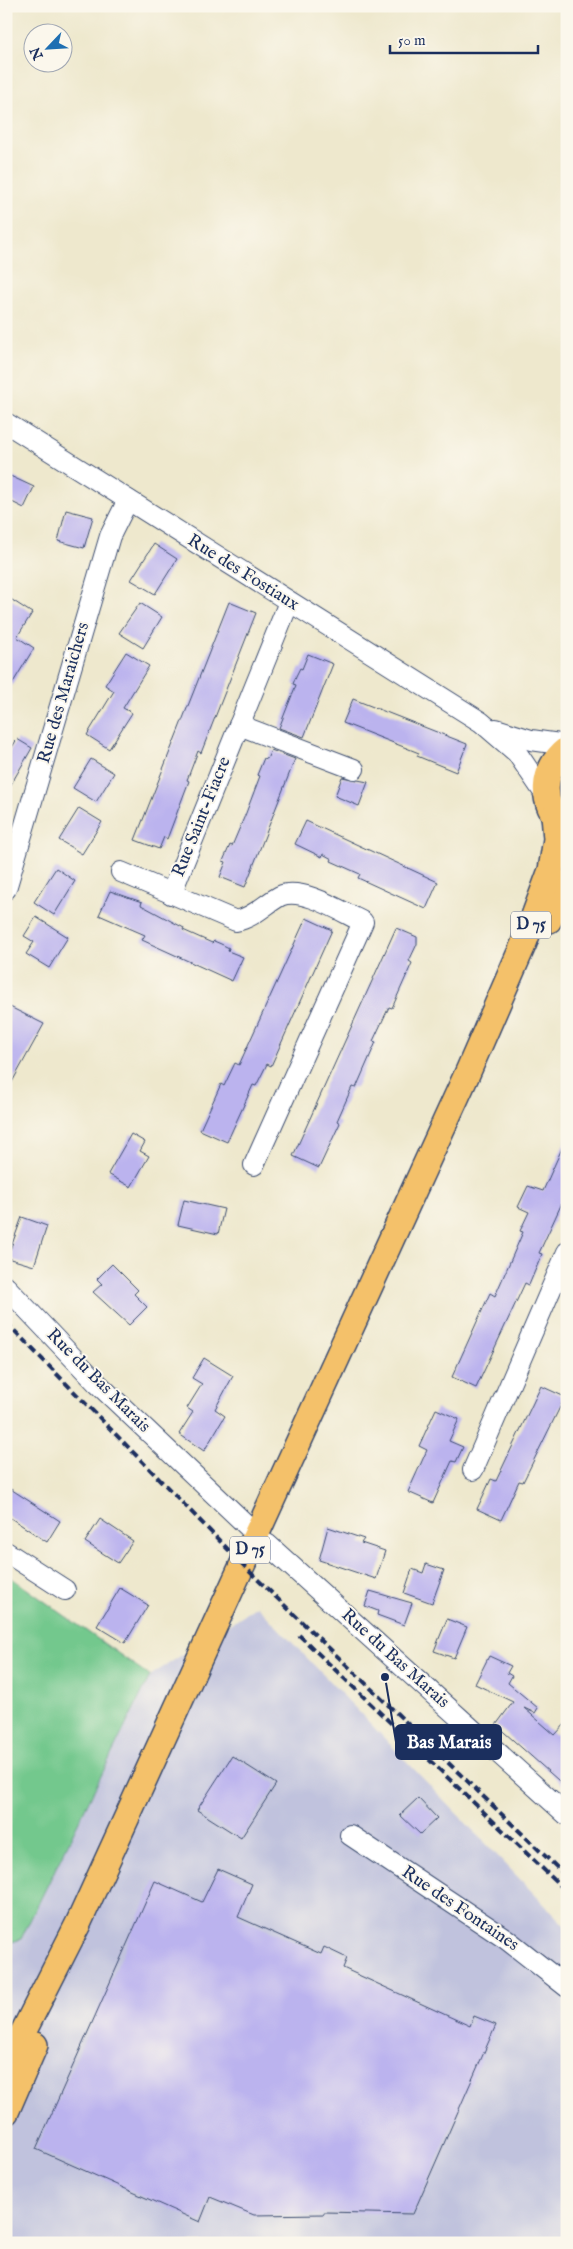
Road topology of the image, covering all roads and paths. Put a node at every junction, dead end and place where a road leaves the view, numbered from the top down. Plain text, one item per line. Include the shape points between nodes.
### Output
1 (6, 423) edge
2 (128, 500) junction
3 (288, 602) junction
4 (481, 722) junction
5 (239, 725) junction
6 (567, 745) edge
7 (567, 750) edge
8 (354, 769) dead end
9 (556, 814) edge
10 (120, 872) dead end
11 (567, 883) edge
12 (6, 889) edge
13 (171, 894) junction
14 (254, 1165) dead end
15 (567, 1253) edge
16 (6, 1287) edge
17 (473, 1470) dead end
18 (262, 1539) junction
19 (6, 1552) edge
20 (65, 1590) dead end
21 (567, 1815) edge
22 (350, 1834) dead end
23 (567, 1987) edge
24 (6, 2066) edge
25 (6, 2112) edge

1 - 2 street, Rue des Fostiaux
2 - 3 street, Rue des Fostiaux
2 - 12 street, Rue des Maraichers via 110,536
3 - 4 street, Rue des Fostiaux
3 - 5 street, Rue Saint-Fiacre
4 - 6 street, Rue des Fostiaux via 515,736
4 - 9 street, Rue des Fostiaux via 517,753
5 - 8 street
5 - 13 street, Rue Saint-Fiacre
7 - 9 main road via 550,769 546,783
9 - 18 main road, D 75 via 551,870 524,943
10 - 13 street
11 - 18 main road, D 75 via 540,937 479,1080
13 - 14 street, Rue Saint-Fiacre via 236,921 280,896 298,893 364,922
15 - 17 street
16 - 18 street, Rue du Bas Marais via 97,1383
18 - 21 street, Rue du Bas Marais
18 - 24 main road, D 75 via 78,1924
18 - 25 main road, D 75
19 - 20 street
22 - 23 street, Rue des Fontaines via 506,1939

